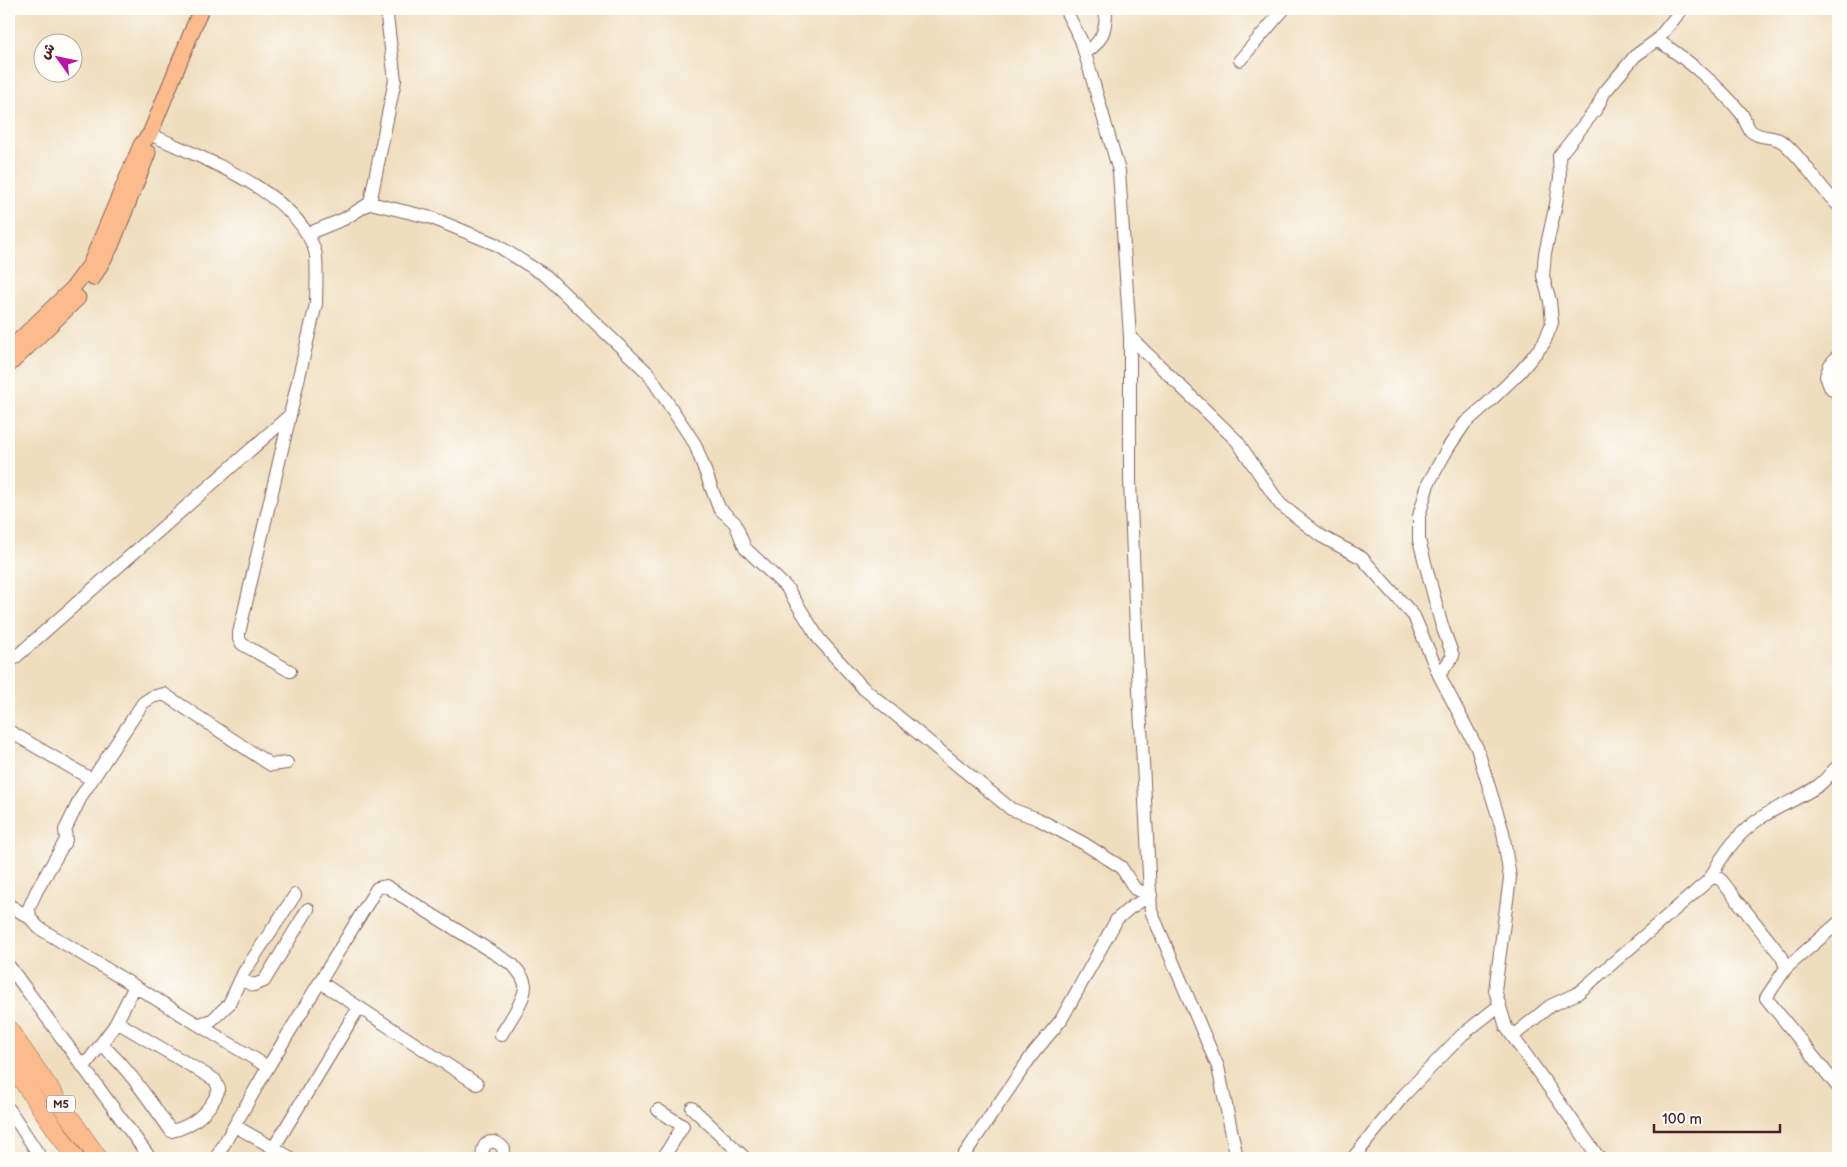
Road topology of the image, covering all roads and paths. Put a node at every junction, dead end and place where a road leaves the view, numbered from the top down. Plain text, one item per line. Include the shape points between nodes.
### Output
1 (201, 9) edge
2 (386, 9) edge
3 (1065, 9) edge
4 (1106, 9) edge
5 (1284, 9) edge
6 (1682, 9) edge
7 (1657, 40) junction
8 (1084, 52) junction
9 (1240, 60) dead end
10 (150, 134) junction
11 (370, 203) junction
12 (1838, 205) edge
13 (307, 234) junction
14 (1130, 336) junction
15 (9, 350) edge
16 (1838, 355) edge
17 (9, 365) edge
18 (1838, 394) edge
19 (290, 415) junction
20 (9, 663) edge
21 (290, 671) dead end
22 (1439, 675) junction
23 (9, 731) edge
24 (287, 763) dead end
25 (1838, 766) edge
26 (91, 779) junction
27 (1710, 879) junction
28 (295, 895) dead end
29 (1151, 895) junction
30 (9, 905) edge
31 (308, 909) dead end
32 (30, 918) junction
33 (1838, 923) edge
34 (9, 966) edge
35 (1786, 968) junction
36 (240, 980) junction
37 (320, 982) junction
38 (135, 986) junction
39 (1500, 1005) junction
40 (359, 1007) junction
41 (116, 1022) junction
42 (200, 1024) junction
43 (9, 1030) edge
44 (501, 1035) dead end
45 (1513, 1036) junction
46 (101, 1044) junction
47 (9, 1061) edge
48 (268, 1066) junction
49 (84, 1067) junction
50 (477, 1084) dead end
51 (1838, 1087) edge
52 (692, 1108) dead end
53 (9, 1109) edge
54 (658, 1110) dead end
55 (236, 1126) junction
56 (274, 1147) junction
57 (666, 1157) edge
58 (40, 1158) edge
59 (75, 1158) edge
60 (98, 1158) edge
61 (150, 1158) edge
62 (216, 1158) edge
63 (291, 1158) edge
64 (483, 1158) edge
65 (503, 1158) edge
66 (745, 1158) edge
67 (962, 1158) edge
68 (1237, 1158) edge
69 (1353, 1158) edge
70 (1599, 1158) edge

1 - 10 main road
2 - 11 street via 395,80
3 - 8 street
4 - 8 street via 1097,45
5 - 9 street
6 - 7 street
7 - 12 street via 1676,51 1725,95 1743,115 1751,131 1780,140
7 - 22 street via 1629,63 1560,156 1560,178 1543,276 1552,323 1544,343 1501,391 1465,423 1428,484 1419,516 1419,540 1453,656
8 - 14 street via 1119,171
10 - 13 street via 253,183 275,198
10 - 15 main road via 140,145 90,265 72,289
10 - 17 main road via 150,148 99,268 70,306
11 - 13 street via 344,219
11 - 29 street via 441,221 495,244 546,276 648,373 695,444 719,508 735,522 745,548 787,588 819,639 863,688 1011,809 1038,819 1121,866 1135,889
13 - 19 street via 315,252 316,304
14 - 22 street via 1237,442 1280,504 1321,536 1362,558 1414,616
14 - 29 street via 1130,481
16 - 18 street via 1826,376 1830,387
19 - 20 street
19 - 21 street via 239,639 242,644
22 - 39 street via 1477,748 1503,832 1510,878 1495,990
23 - 26 street
24 - 26 street via 270,765 164,694 143,703
25 - 27 street via 1820,784 1762,816 1747,828 1717,864
26 - 32 street via 65,830 66,840 36,892 29,908
27 - 35 street via 1722,880 1782,957
27 - 45 street via 1578,993 1550,1006
28 - 36 street
29 - 67 street via 1117,919 1060,1020 1032,1055
29 - 68 street via 1152,911 1218,1067
30 - 32 street
31 - 36 street via 264,981 254,985
32 - 38 street via 39,928
33 - 35 street
34 - 49 street
35 - 51 street via 1766,998
36 - 42 street via 229,1004 212,1020
37 - 40 street
37 - 44 street via 377,888 386,886 513,965 522,975 525,987 521,1000
37 - 48 street
38 - 41 street
38 - 42 street
39 - 45 street via 1506,1027
39 - 69 street via 1462,1035 1404,1095
40 - 50 street
40 - 56 street
41 - 46 street
41 - 46 street via 215,1080 219,1089 215,1100 199,1118 171,1131 136,1081
42 - 48 street
43 - 60 highway, M5
45 - 70 street
46 - 49 street
47 - 59 highway, M5
48 - 55 street
49 - 61 street
52 - 66 street
53 - 58 street
54 - 57 street via 683,1126
55 - 56 street
55 - 62 street
56 - 63 street
64 - 65 street via 482,1150 493,1142 504,1150

